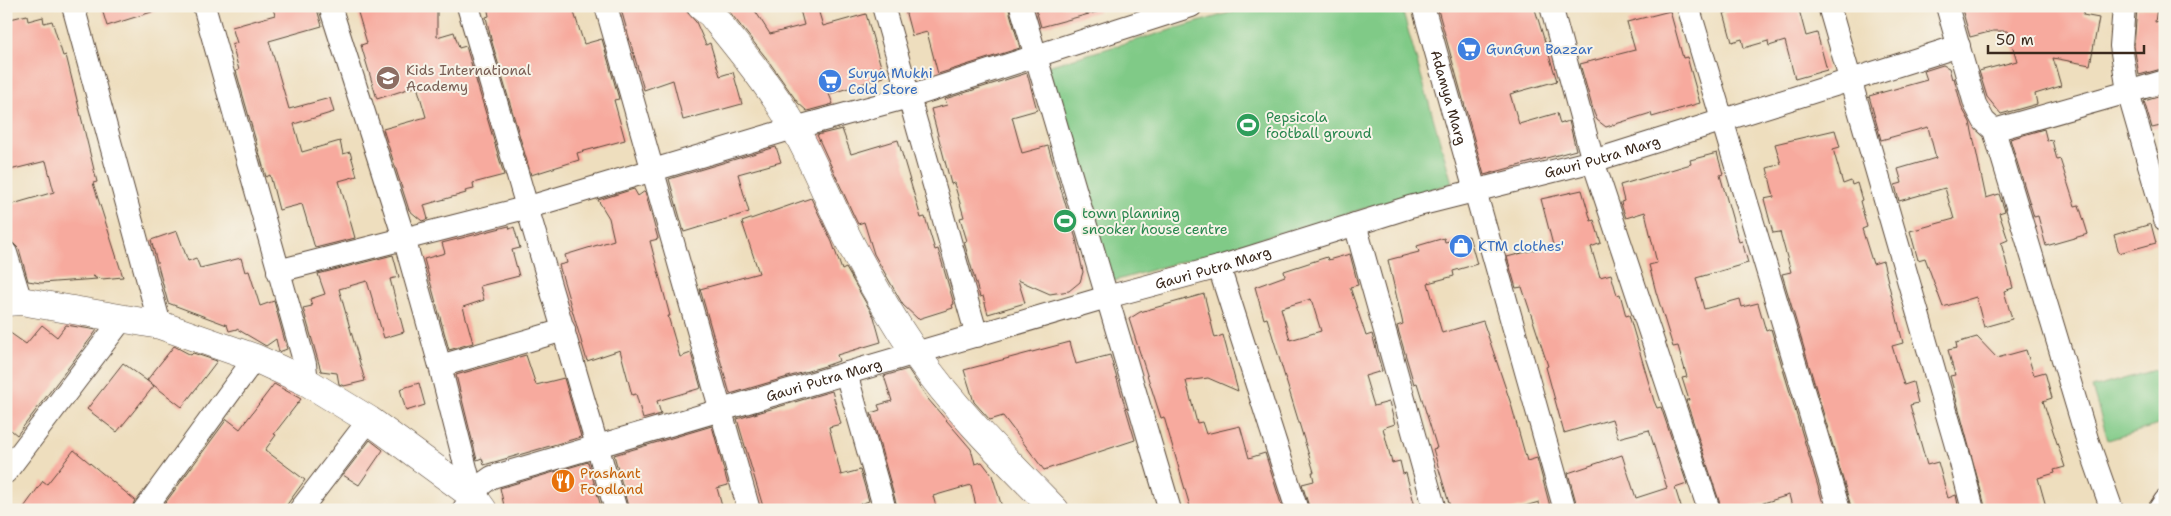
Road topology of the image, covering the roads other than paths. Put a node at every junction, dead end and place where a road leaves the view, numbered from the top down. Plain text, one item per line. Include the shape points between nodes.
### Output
1 (73, 6) edge
2 (330, 6) edge
3 (468, 6) edge
4 (606, 6) edge
5 (701, 6) edge
6 (882, 6) edge
7 (1020, 6) edge
8 (1191, 6) edge
9 (1424, 6) edge
10 (1551, 6) edge
11 (1688, 6) edge
12 (1829, 6) edge
13 (1947, 6) edge
14 (2124, 6) edge
15 (209, 8) edge
16 (1157, 11) edge
17 (1959, 46) junction
18 (1035, 55) junction
19 (1851, 80) junction
20 (2165, 81) edge
21 (2128, 92) junction
22 (909, 97) junction
23 (1721, 120) junction
24 (794, 128) junction
25 (1994, 130) junction
26 (1593, 161) junction
27 (652, 171) junction
28 (1476, 189) junction
29 (529, 207) junction
30 (2165, 220) edge
31 (1354, 224) junction
32 (404, 238) junction
33 (6, 253) edge
34 (1219, 267) junction
35 (278, 271) junction
36 (1107, 297) junction
37 (13, 302) edge
38 (123, 318) junction
39 (160, 324) junction
40 (564, 330) junction
41 (977, 336) junction
42 (916, 354) junction
43 (256, 358) junction
44 (440, 366) junction
45 (846, 373) junction
46 (307, 382) junction
47 (719, 409) junction
48 (369, 420) junction
49 (598, 446) junction
50 (10, 458) edge
51 (2165, 502) edge
52 (473, 505) edge
53 (144, 510) edge
54 (300, 510) edge
55 (616, 510) edge
56 (748, 510) edge
57 (885, 510) edge
58 (1055, 510) edge
59 (1170, 510) edge
60 (1297, 510) edge
61 (1435, 510) edge
62 (1565, 510) edge
63 (1708, 510) edge
64 (1839, 510) edge
65 (1973, 510) edge
66 (2112, 510) edge
67 (2159, 510) edge

1 - 39 street
2 - 32 street
3 - 29 street
4 - 27 street
5 - 24 main road via 711,14 764,81
6 - 22 street
7 - 18 street
8 - 16 street
9 - 28 street, Adamya Marg
10 - 26 street
11 - 23 street
12 - 19 street
13 - 17 street
14 - 21 street via 2121,46
15 - 35 street
16 - 18 street
17 - 19 street, Gauri Putra Marg
17 - 25 street via 1975,104 1984,121
18 - 22 street
18 - 36 street
19 - 23 street, Gauri Putra Marg
19 - 65 street
20 - 21 street
21 - 25 street
21 - 30 street
22 - 24 street
22 - 41 street
23 - 26 street, Gauri Putra Marg
23 - 64 street
24 - 27 street
24 - 42 main road via 842,226
25 - 66 street via 2087,439
26 - 28 street, Gauri Putra Marg
26 - 63 street
27 - 29 street
27 - 47 street
28 - 31 street, Gauri Putra Marg
28 - 62 street, Adamya Marg
29 - 32 street
29 - 40 street
31 - 34 street, Gauri Putra Marg
31 - 61 street
32 - 35 street
32 - 44 street
33 - 37 street
34 - 36 street, Gauri Putra Marg
34 - 60 street
35 - 46 street via 305,364
36 - 41 street, Gauri Putra Marg
36 - 59 street
37 - 38 main road
38 - 39 main road
38 - 50 street
39 - 43 main road
40 - 44 street
40 - 49 street
41 - 42 street, Gauri Putra Marg
42 - 45 street, Gauri Putra Marg
42 - 58 main road via 1000,455
43 - 46 main road
43 - 53 street
44 - 52 street
45 - 47 street, Gauri Putra Marg
45 - 57 street
46 - 48 main road
47 - 49 street, Gauri Putra Marg
47 - 56 street
48 - 52 main road
48 - 54 street
49 - 52 street, Gauri Putra Marg via 492,477 482,484
49 - 55 street
51 - 67 street

